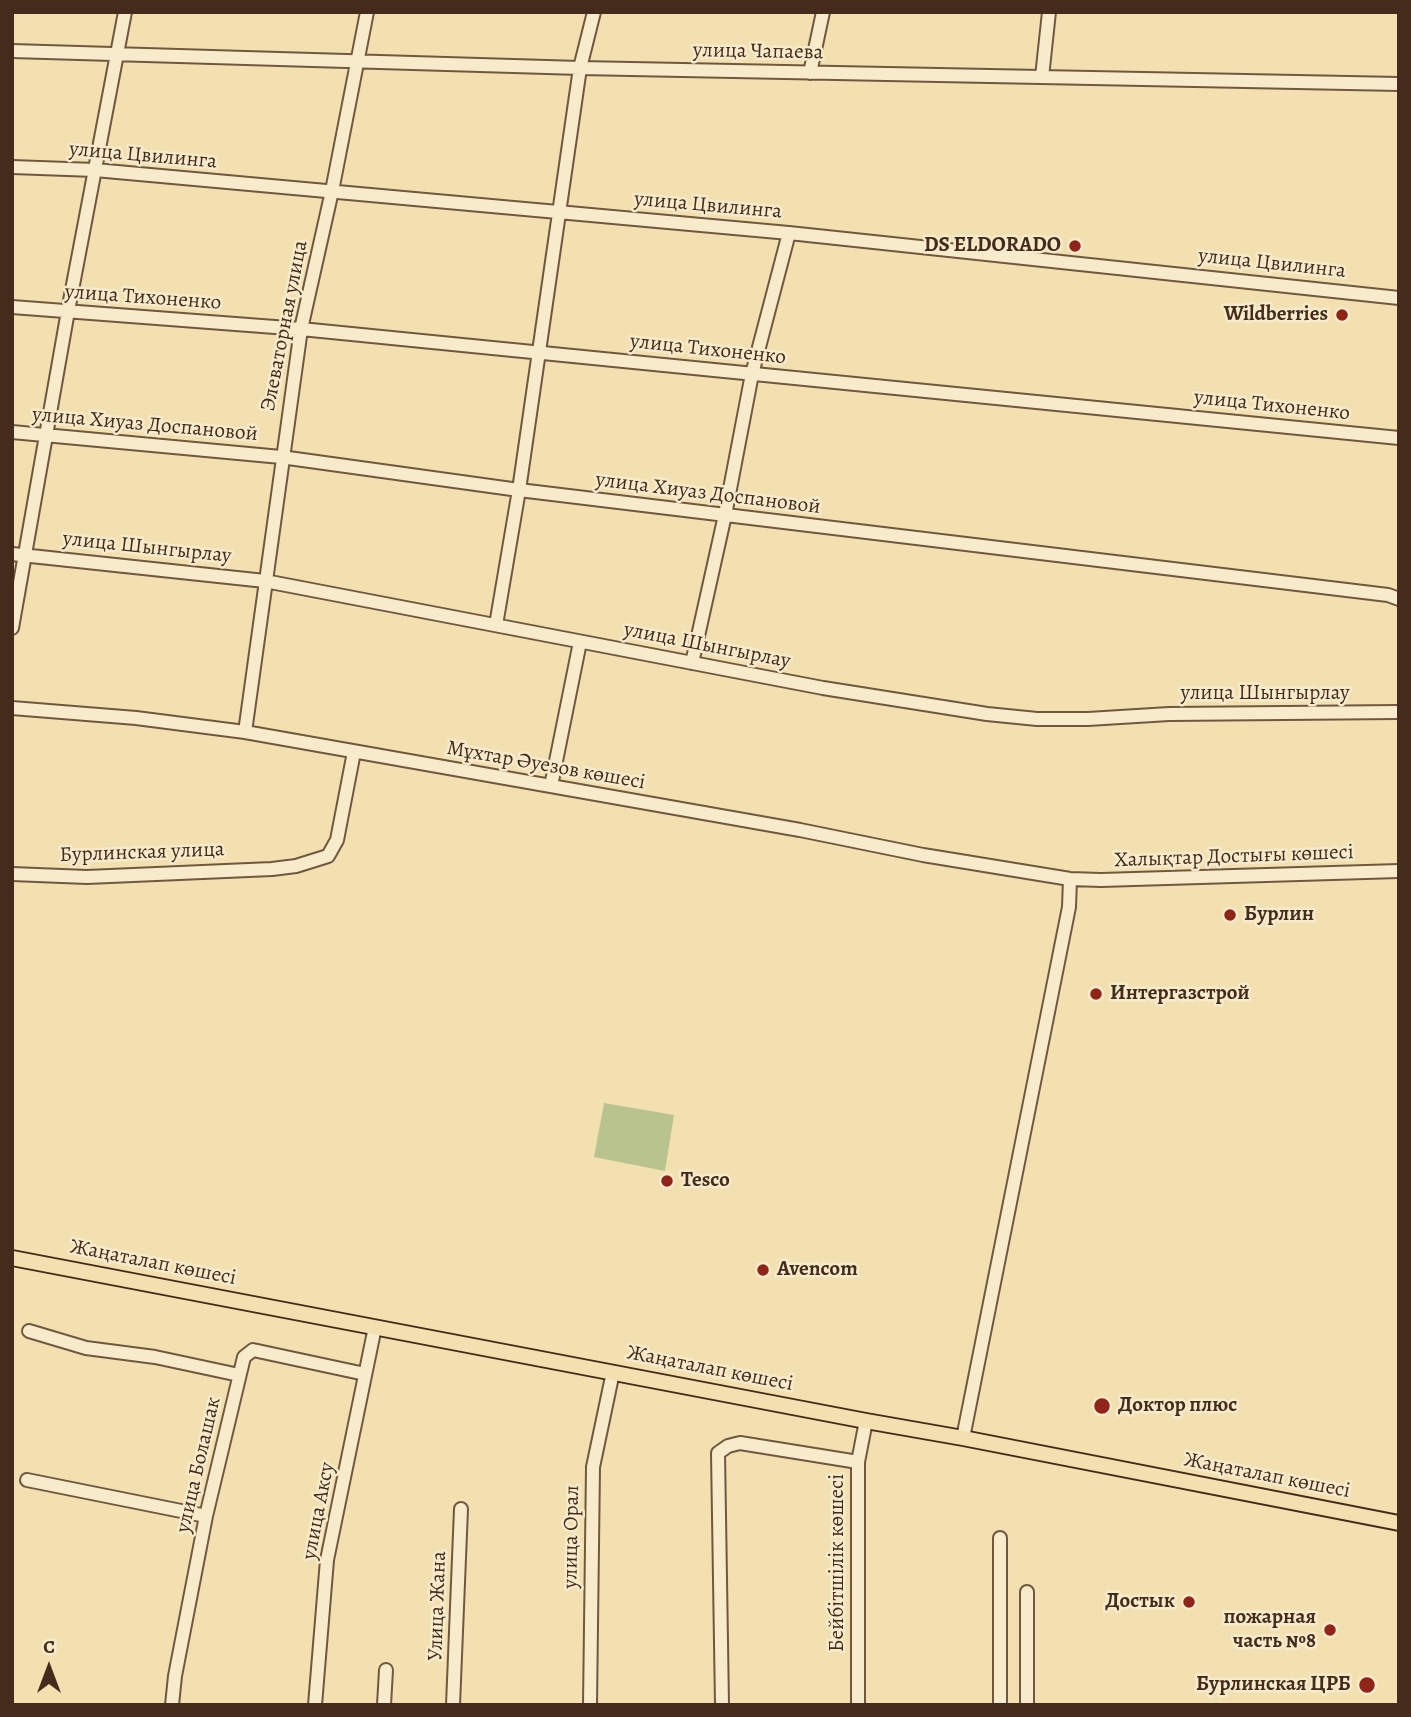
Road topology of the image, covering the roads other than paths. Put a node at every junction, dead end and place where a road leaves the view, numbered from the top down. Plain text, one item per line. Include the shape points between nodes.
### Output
1 (125, 12) edge
2 (366, 12) edge
3 (594, 12) edge
4 (823, 12) edge
5 (1049, 12) edge
6 (12, 51) edge
7 (117, 55) junction
8 (358, 61) junction
9 (580, 68) junction
10 (810, 73) junction
11 (1042, 77) junction
12 (1399, 84) edge
13 (12, 167) edge
14 (95, 170) junction
15 (332, 191) junction
16 (558, 212) junction
17 (789, 233) junction
18 (1399, 298) edge
19 (12, 307) edge
20 (68, 311) junction
21 (300, 329) junction
22 (538, 352) junction
23 (752, 373) junction
24 (12, 432) edge
25 (46, 435) junction
26 (1399, 438) edge
27 (281, 457) junction
28 (519, 490) junction
29 (725, 516) junction
30 (19, 554) edge
31 (265, 581) junction
32 (1399, 599) edge
33 (496, 625) junction
34 (12, 628) edge
35 (580, 642) junction
36 (692, 663) junction
37 (12, 708) edge
38 (1399, 712) edge
39 (244, 732) junction
40 (354, 752) junction
41 (551, 786) junction
42 (1399, 871) edge
43 (12, 874) edge
44 (1070, 879) junction
45 (12, 1258) edge
46 (375, 1327) junction
47 (29, 1331) dead end
48 (613, 1372) junction
49 (365, 1374) junction
50 (239, 1375) junction
51 (866, 1421) junction
52 (963, 1438) junction
53 (858, 1462) junction
54 (27, 1480) dead end
55 (461, 1509) dead end
56 (206, 1516) junction
57 (1399, 1523) edge
58 (1000, 1538) dead end
59 (1027, 1592) dead end
60 (386, 1670) dead end
61 (172, 1705) edge
62 (315, 1705) edge
63 (384, 1705) edge
64 (453, 1705) edge
65 (590, 1705) edge
66 (722, 1705) edge
67 (858, 1705) edge
68 (1000, 1705) edge
69 (1027, 1705) edge

1 - 7 street
2 - 8 street, Элеваторная улица
3 - 9 street
4 - 10 street
5 - 11 street
6 - 7 street, улица Чапаева
7 - 8 street, улица Чапаева
7 - 14 street
8 - 9 street, улица Чапаева
8 - 15 street, Элеваторная улица
9 - 10 street, улица Чапаева
9 - 16 street
10 - 11 street, улица Чапаева
11 - 12 street, улица Чапаева
13 - 14 street, улица Цвилинга
14 - 15 street, улица Цвилинга
14 - 20 street
15 - 16 street, улица Цвилинга
15 - 21 street, Элеваторная улица
16 - 17 street, улица Цвилинга
16 - 22 street
17 - 18 street, улица Цвилинга
17 - 23 street
19 - 20 street, улица Тихоненко
20 - 21 street, улица Тихоненко
20 - 25 street
21 - 22 street, улица Тихоненко
21 - 27 street, Элеваторная улица
22 - 23 street, улица Тихоненко
22 - 28 street
23 - 26 street, улица Тихоненко
23 - 29 street
24 - 25 street, улица Хиуаз Доспановой
25 - 27 street, улица Хиуаз Доспановой
25 - 30 street
27 - 28 street, улица Хиуаз Доспановой
27 - 31 street, Элеваторная улица
28 - 29 street, улица Хиуаз Доспановой
28 - 33 street
29 - 32 street, улица Хиуаз Доспановой
29 - 36 street
30 - 31 street, улица Шынгырлау
30 - 34 street
31 - 33 street, улица Шынгырлау
31 - 39 street, Элеваторная улица
33 - 35 street, улица Шынгырлау
35 - 36 street, улица Шынгырлау
35 - 41 street
36 - 38 street, улица Шынгырлау via 823,688 1037,719
37 - 39 street, Мұхтар Әуезов көшесі
39 - 40 street, Мұхтар Әуезов көшесі
40 - 41 street, Мұхтар Әуезов көшесі
40 - 43 street, Бурлинская улица via 337,840 328,856 272,869 87,877
41 - 44 street, Мұхтар Әуезов көшесі
42 - 44 street, Халықтар Достығы көшесі
44 - 52 street via 1069,907
45 - 46 main road, Жаңаталап көшесі
46 - 48 main road, Жаңаталап көшесі
46 - 49 street, улица Аксу
47 - 50 street via 86,1348
48 - 51 main road, Жаңаталап көшесі
48 - 65 street, улица Орал via 593,1468
49 - 50 street, улица Болашак via 254,1350 244,1357
49 - 62 street, улица Аксу via 327,1560
50 - 56 street, улица Болашак
51 - 52 main road, Жаңаталап көшесі
51 - 53 street, Бейбітшілік көшесі
52 - 57 main road, Жаңаталап көшесі
53 - 66 street via 740,1443 718,1453
53 - 67 street, Бейбітшілік көшесі
54 - 56 street
55 - 64 street, Улица Жана
56 - 61 street, улица Болашак
58 - 68 street
59 - 69 street
60 - 63 street

